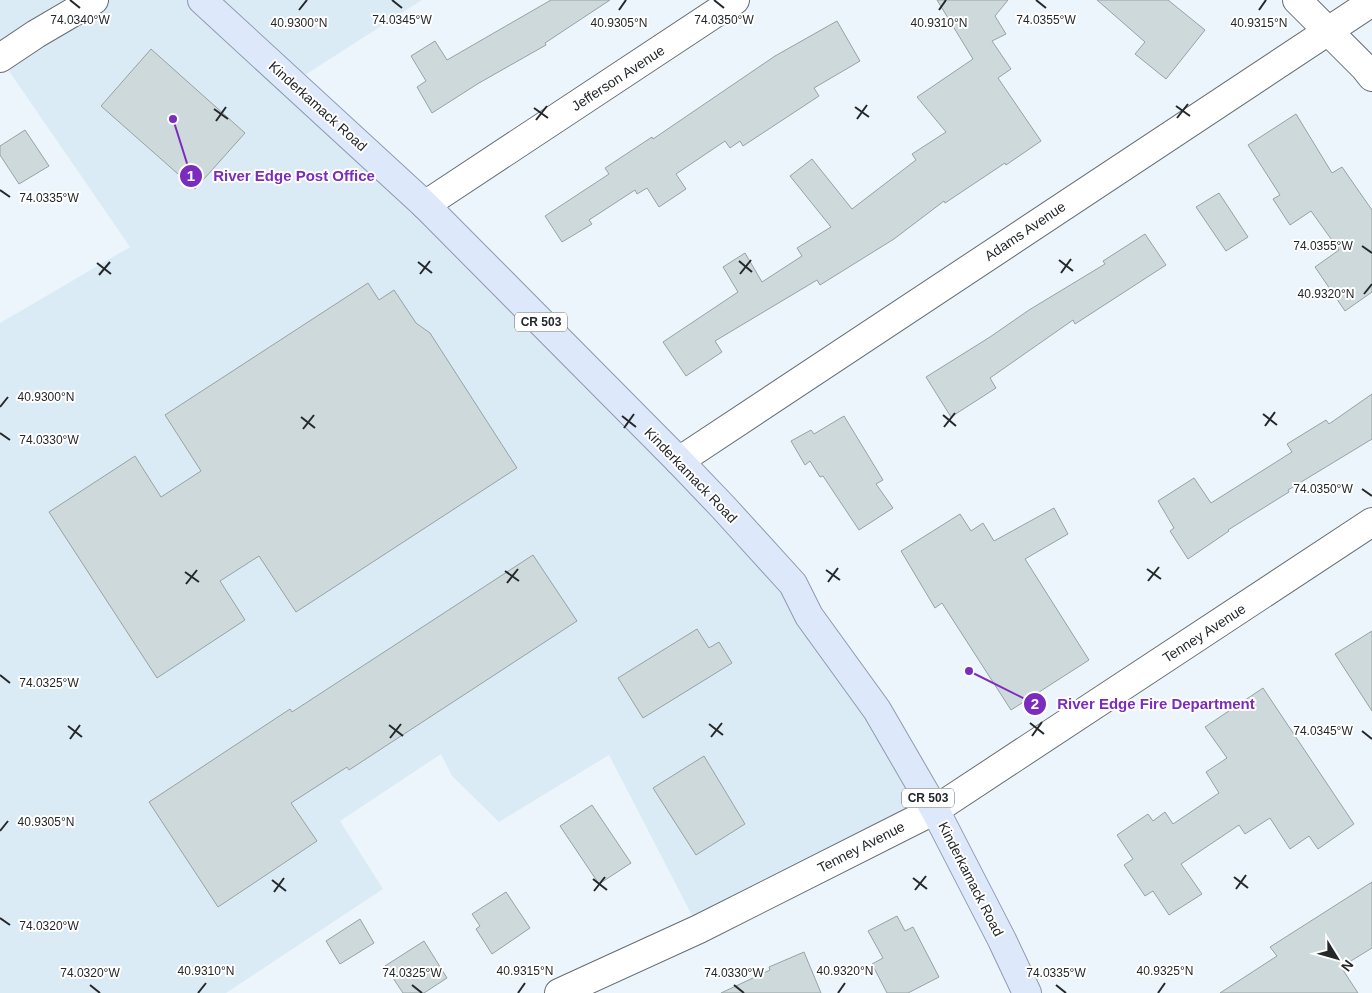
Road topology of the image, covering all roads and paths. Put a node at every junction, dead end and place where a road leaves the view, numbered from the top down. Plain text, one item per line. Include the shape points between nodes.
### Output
1 (94, 0) edge
2 (202, 0) edge
3 (735, 0) edge
4 (1297, 0) edge
5 (1372, 2) edge
6 (1328, 31) junction
7 (0, 58) edge
8 (1372, 77) edge
9 (425, 205) junction
10 (679, 461) junction
11 (1372, 522) edge
12 (936, 810) junction
13 (559, 993) edge
14 (1027, 993) edge

1 - 7 street
2 - 9 main road, Kinderkamack Road / CR 503
3 - 9 street, Jefferson Avenue
4 - 6 street
5 - 6 street, Adams Avenue
6 - 8 street
6 - 10 street, Adams Avenue
9 - 10 main road, Kinderkamack Road / CR 503
10 - 12 main road, Kinderkamack Road / CR 503 via 793,584 809,616 877,710
11 - 12 street, Tenney Avenue
12 - 13 street, Tenney Avenue via 699,929
12 - 14 main road, Kinderkamack Road / CR 503

